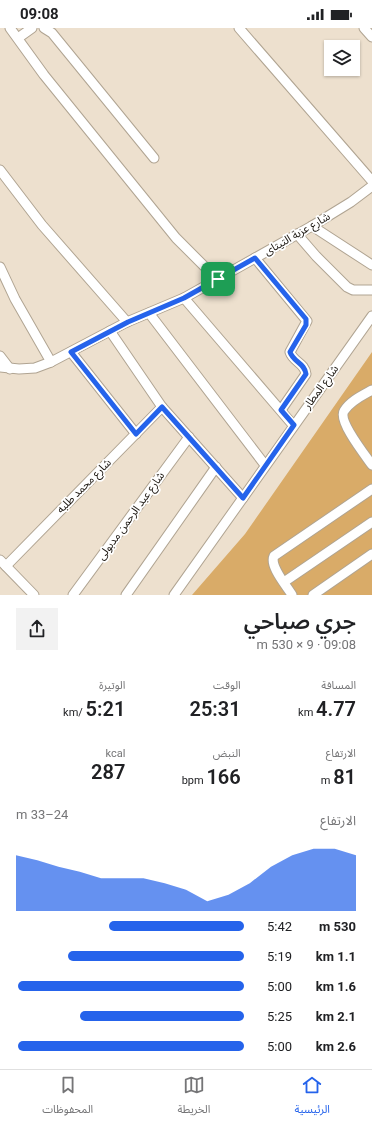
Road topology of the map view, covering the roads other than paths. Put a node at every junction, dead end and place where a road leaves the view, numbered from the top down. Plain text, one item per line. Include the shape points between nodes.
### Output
1 (10, 28) edge
2 (32, 28) edge
3 (44, 28) edge
4 (239, 28) edge
5 (364, 28) edge
6 (372, 37) edge
7 (18, 38) junction
8 (154, 158) dead end
9 (0, 170) edge
10 (372, 182) edge
11 (372, 186) edge
12 (312, 226) junction
13 (297, 234) junction
14 (255, 258) junction
15 (372, 265) edge
16 (0, 267) edge
17 (218, 279) junction
18 (372, 290) edge
19 (184, 298) junction
20 (149, 313) junction
21 (372, 316) edge
22 (128, 322) junction
23 (110, 331) junction
24 (71, 352) junction
25 (0, 356) edge
26 (52, 362) junction
27 (0, 367) edge
28 (10, 369) junction
29 (372, 390) edge
30 (162, 407) junction
31 (281, 410) junction
32 (294, 425) junction
33 (136, 434) junction
34 (189, 437) junction
35 (265, 465) junction
36 (372, 465) edge
37 (216, 467) junction
38 (372, 489) edge
39 (243, 498) junction
40 (372, 522) edge
41 (372, 554) edge
42 (2, 565) edge
43 (284, 582) junction
44 (34, 595) edge
45 (73, 595) edge
46 (126, 595) edge
47 (174, 595) edge
48 (292, 595) edge
49 (313, 595) edge

1 - 7 street
2 - 7 street
3 - 8 street via 52,33
4 - 10 street
5 - 6 street
7 - 17 street via 44,75 176,238
9 - 22 street via 42,225
11 - 12 street, شارع عزبة التيتاى
12 - 13 street, شارع عزبة التيتاى
12 - 15 street
13 - 14 street, شارع عزبة التيتاى
13 - 18 street via 347,287 353,290
14 - 17 street, شارع عزبة التيتاى
14 - 31 street via 307,321 290,352 305,368 306,374
16 - 26 street via 15,299
17 - 19 street, شارع عزبة التيتاى
19 - 20 street, شارع عزبة التيتاى
19 - 31 street
20 - 22 street, شارع عزبة التيتاى
20 - 35 street
21 - 32 street, شارع المطار
22 - 23 street, شارع عزبة التيتاى
23 - 24 street, شارع عزبة التيتاى
23 - 30 street
24 - 26 street, شارع عزبة التيتاى
24 - 33 street
25 - 28 street
26 - 28 street, شارع عزبة التيتاى via 35,368
27 - 28 street, شارع عزبة التيتاى
29 - 36 street via 352,402 342,415 345,425
30 - 33 street, شارع محمد طلبه
30 - 34 street
31 - 32 street
32 - 35 street, شارع المطار
33 - 42 street, شارع محمد طلبه
34 - 37 street
34 - 45 street, شارع عبد الرحمن مدبولى
35 - 39 street, شارع المطار
37 - 39 street
37 - 46 street
38 - 43 street via 274,556 272,563
39 - 47 street, شارع المطار
40 - 43 street
41 - 49 street
42 - 44 street
43 - 48 street

